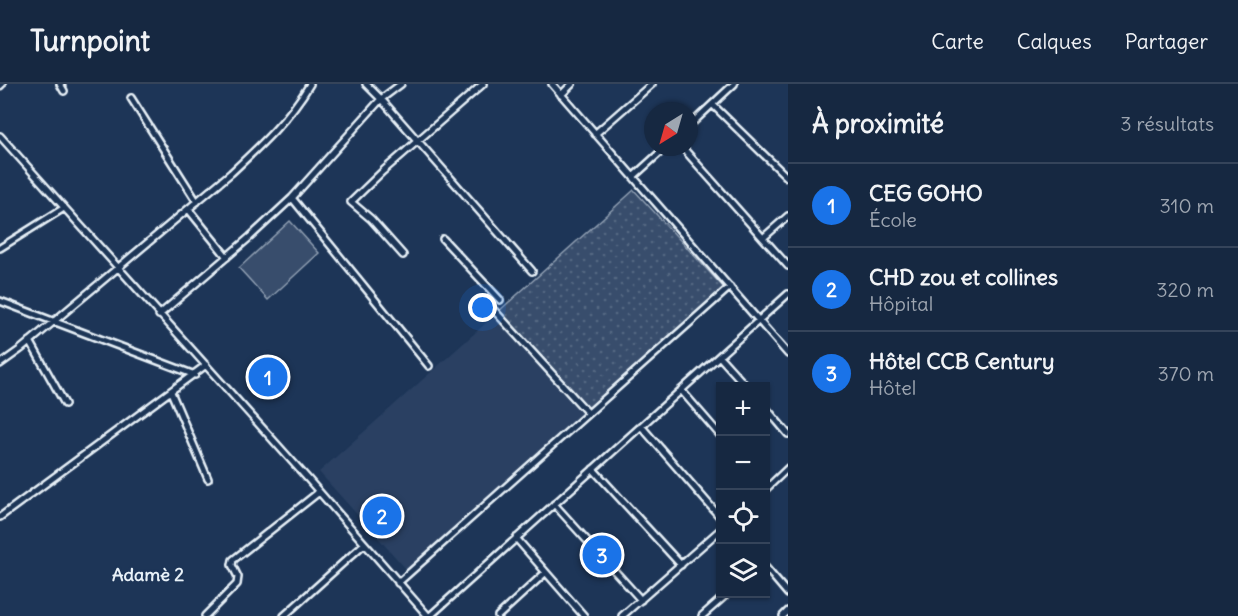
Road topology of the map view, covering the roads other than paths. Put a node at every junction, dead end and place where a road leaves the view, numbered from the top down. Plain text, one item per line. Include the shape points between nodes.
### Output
1 (60, 84) edge
2 (310, 84) edge
3 (366, 84) edge
4 (401, 84) edge
5 (483, 84) edge
6 (552, 84) edge
7 (572, 84) edge
8 (652, 84) edge
9 (734, 84) edge
10 (64, 91) dead end
11 (561, 95) junction
12 (130, 98) dead end
13 (381, 99) junction
14 (713, 105) junction
15 (698, 118) edge
16 (596, 134) junction
17 (0, 136) edge
18 (418, 142) junction
19 (656, 156) edge
20 (690, 156) edge
21 (633, 177) junction
22 (788, 178) edge
23 (292, 198) junction
24 (197, 202) junction
25 (64, 208) junction
26 (189, 210) junction
27 (788, 216) edge
28 (763, 238) junction
29 (443, 239) dead end
30 (0, 248) edge
31 (403, 255) dead end
32 (227, 257) junction
33 (788, 266) edge
34 (117, 268) junction
35 (532, 271) dead end
36 (730, 287) junction
37 (788, 294) edge
38 (500, 300) dead end
39 (0, 301) edge
40 (492, 308) dead end
41 (159, 315) junction
42 (759, 320) junction
43 (53, 321) junction
44 (30, 341) junction
45 (788, 354) edge
46 (719, 356) junction
47 (0, 364) edge
48 (206, 365) junction
49 (429, 366) dead end
50 (195, 375) junction
51 (742, 382) edge
52 (681, 390) junction
53 (171, 392) junction
54 (65, 404) dead end
55 (588, 413) junction
56 (770, 414) edge
57 (641, 426) junction
58 (716, 430) edge
59 (788, 434) edge
60 (788, 468) edge
61 (593, 469) junction
62 (208, 479) dead end
63 (770, 484) edge
64 (319, 492) junction
65 (554, 504) junction
66 (716, 512) edge
67 (0, 517) edge
68 (716, 534) edge
69 (516, 538) junction
70 (364, 544) junction
71 (681, 565) junction
72 (544, 573) junction
73 (770, 574) edge
74 (399, 583) junction
75 (788, 594) edge
76 (722, 598) edge
77 (640, 600) junction
78 (579, 610) junction
79 (788, 611) edge
80 (205, 616) edge
81 (284, 616) edge
82 (429, 616) edge
83 (498, 616) edge
84 (573, 616) edge
85 (584, 616) edge
86 (622, 616) edge
87 (702, 616) edge
88 (783, 616) edge

1 - 10 street
2 - 24 street via 264,142
3 - 13 street
4 - 13 street
5 - 18 street
6 - 11 street
7 - 11 street
8 - 16 street
9 - 14 street
11 - 16 street
12 - 24 street
13 - 18 street
13 - 23 street
14 - 15 street
14 - 22 street
16 - 21 street
17 - 25 street
18 - 31 street via 351,202
18 - 35 street
19 - 21 street
20 - 28 street
21 - 36 street
23 - 32 street
23 - 49 street
24 - 26 street
25 - 30 street
25 - 34 street
26 - 32 street
26 - 34 street
27 - 28 street
28 - 33 street
29 - 38 street
32 - 41 street
34 - 41 street
34 - 43 street
36 - 42 street
36 - 55 street
37 - 42 street
39 - 43 street
40 - 55 street
41 - 48 street
42 - 45 street
42 - 46 street
43 - 44 street
43 - 50 street
44 - 47 street
44 - 54 street
46 - 51 street
46 - 52 street
48 - 50 street
48 - 64 street
50 - 53 street
52 - 57 street
52 - 58 street
53 - 62 street
53 - 67 street
55 - 74 street
56 - 59 street
57 - 61 street
57 - 66 street
60 - 63 street
61 - 65 street
61 - 71 street
64 - 70 street
64 - 80 street via 233,560 237,584
65 - 69 street
65 - 77 street
68 - 71 street
69 - 72 street
69 - 82 street
70 - 74 street
70 - 81 street
71 - 77 street
72 - 78 street
72 - 83 street
73 - 75 street
74 - 82 street
76 - 87 street
77 - 86 street
78 - 84 street
78 - 85 street
79 - 88 street

